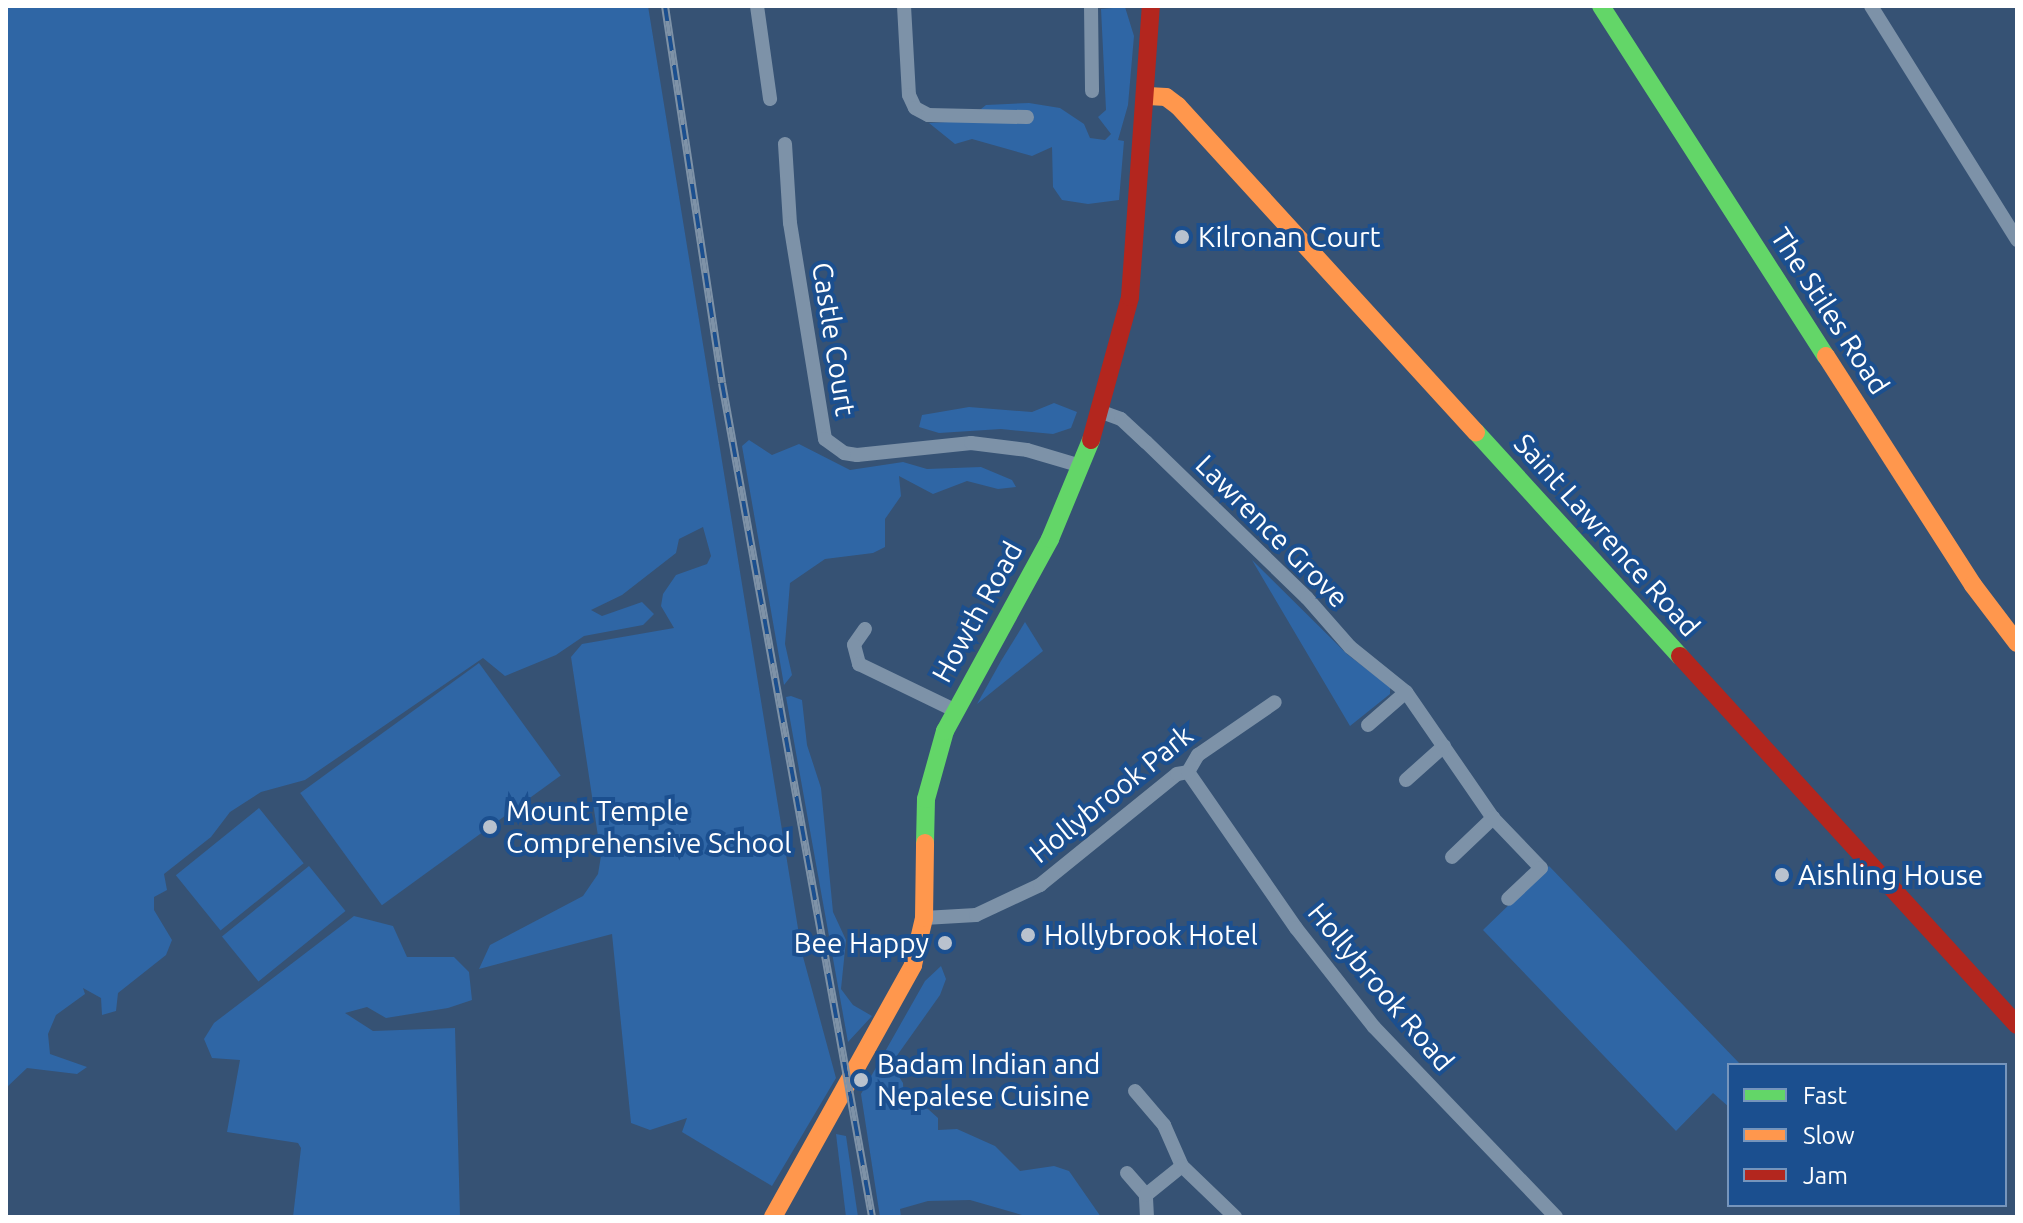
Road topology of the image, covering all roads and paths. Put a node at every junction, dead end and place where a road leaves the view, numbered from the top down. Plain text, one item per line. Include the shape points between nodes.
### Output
1 (757, 6) edge
2 (904, 6) edge
3 (1091, 6) edge
4 (1151, 6) edge
5 (1601, 6) edge
6 (1871, 6) edge
7 (1092, 91) dead end
8 (1148, 96) junction
9 (770, 99) dead end
10 (1027, 117) dead end
11 (785, 144) dead end
12 (2017, 240) edge
13 (1099, 411) junction
14 (1081, 466) junction
15 (865, 629) dead end
16 (2017, 643) edge
17 (1406, 692) junction
18 (1275, 702) dead end
19 (954, 710) junction
20 (1368, 725) dead end
21 (1444, 746) junction
22 (1188, 772) junction
23 (1406, 780) dead end
24 (1493, 818) junction
25 (1452, 857) dead end
26 (1508, 899) dead end
27 (924, 918) junction
28 (2017, 1025) edge
29 (1135, 1091) dead end
30 (1182, 1166) junction
31 (1127, 1173) dead end
32 (1146, 1195) junction
33 (773, 1217) edge
34 (1147, 1217) edge
35 (1235, 1217) edge
36 (1556, 1217) edge

1 - 9 street
2 - 10 street via 909,95 915,108 928,115
3 - 7 street
4 - 8 street, Howth Road
5 - 16 street, The Stiles Road via 1965,572
6 - 12 street
8 - 13 street, Howth Road via 1130,297
8 - 28 street, Saint Lawrence Road via 1166,97 1178,106
11 - 14 street, Castle Court via 790,223 819,424 834,448 857,455 986,444
13 - 14 street, Howth Road
13 - 17 street, Lawrence Grove via 1121,419 1307,598 1350,647
14 - 19 street, Howth Road via 1042,555
15 - 19 street via 854,645 859,664
17 - 20 street
17 - 21 street, Lawrence Grove
18 - 22 street, Hollybrook Park via 1198,755
19 - 27 street, Howth Road via 926,799
21 - 23 street
21 - 24 street, Lawrence Grove
22 - 27 street, Hollybrook Park via 1177,774 1040,885 976,915
22 - 36 street, Hollybrook Road via 1296,928 1374,1027
24 - 25 street
24 - 26 street, Lawrence Grove via 1541,868
27 - 33 street, Howth Road via 913,965
29 - 30 street via 1164,1125
30 - 32 street
30 - 35 street
31 - 32 street
32 - 34 street

